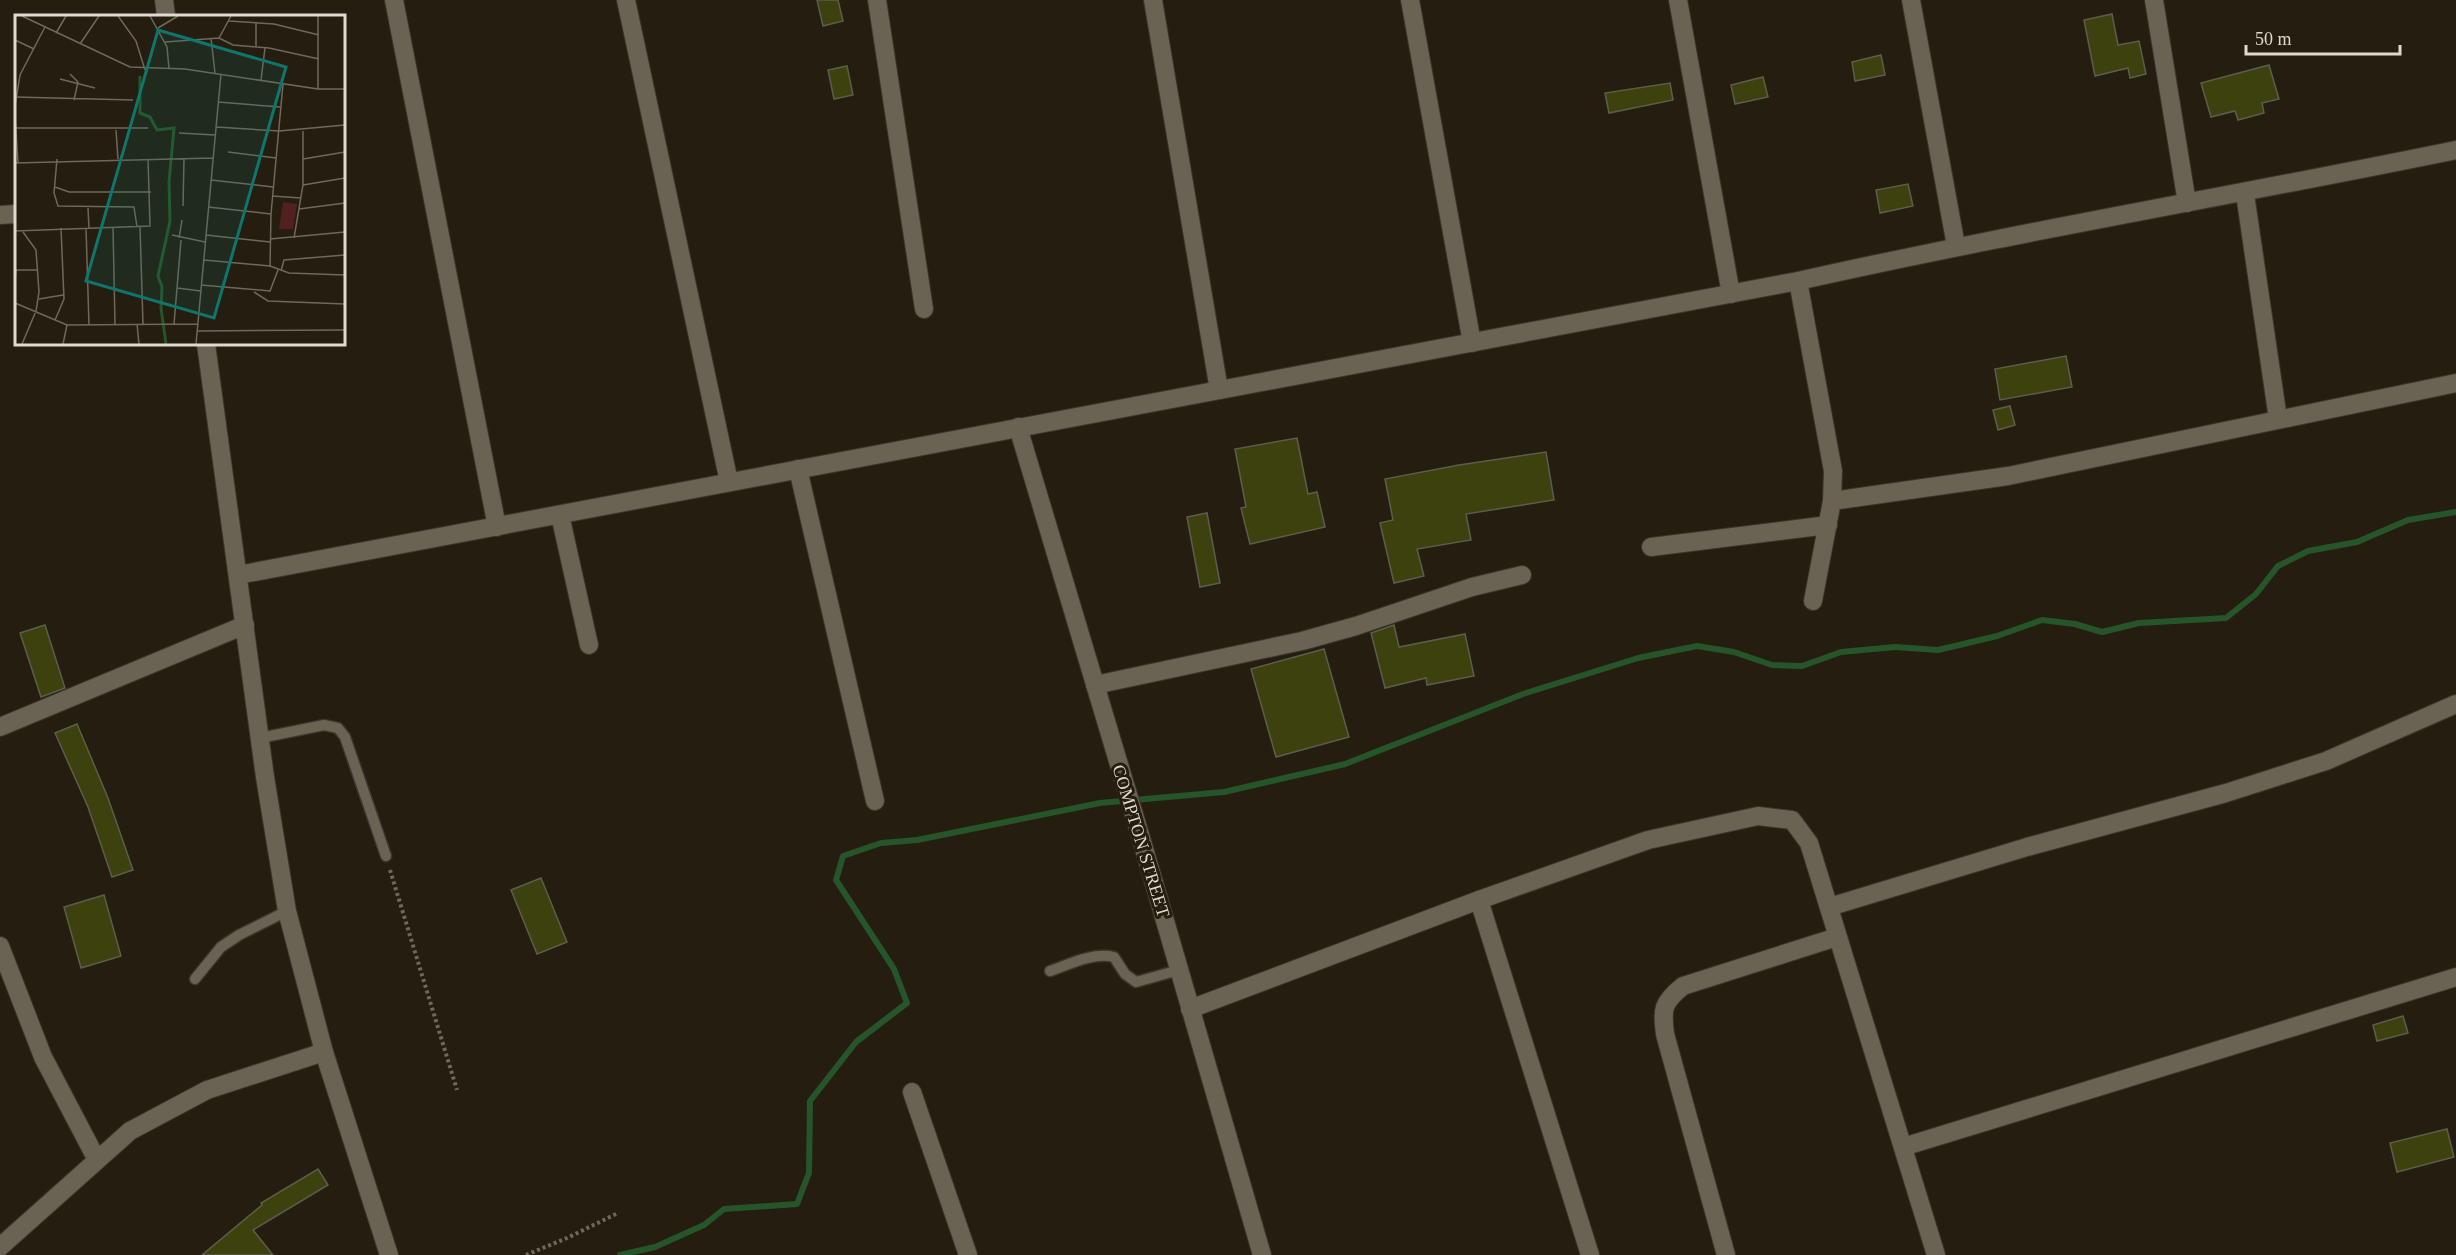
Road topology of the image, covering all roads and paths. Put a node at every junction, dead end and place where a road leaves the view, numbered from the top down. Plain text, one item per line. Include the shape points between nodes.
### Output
1 (164, 0) edge
2 (394, 0) edge
3 (626, 0) edge
4 (877, 0) edge
5 (1153, 0) edge
6 (1410, 0) edge
7 (1678, 0) edge
8 (1911, 0) edge
9 (2154, 0) edge
10 (166, 15) edge
11 (2456, 150) edge
12 (2245, 194) junction
13 (2187, 203) junction
14 (15, 214) edge
15 (0, 215) edge
16 (1956, 246) junction
17 (1798, 281) junction
18 (1731, 294) junction
19 (924, 309) dead end
20 (1472, 343) junction
21 (206, 345) edge
22 (2456, 383) edge
23 (1219, 390) junction
24 (2278, 419) junction
25 (1018, 428) junction
26 (798, 469) junction
27 (729, 482) junction
28 (1832, 501) junction
29 (560, 515) junction
30 (1828, 525) junction
31 (497, 528) junction
32 (1651, 547) dead end
33 (238, 575) junction
34 (1522, 575) dead end
35 (1813, 601) dead end
36 (245, 625) junction
37 (589, 645) dead end
38 (1095, 686) junction
39 (2456, 704) edge
40 (0, 727) edge
41 (260, 738) junction
42 (875, 801) dead end
43 (386, 856) joint
44 (1479, 900) junction
45 (1828, 907) junction
46 (287, 911) junction
47 (1837, 936) junction
48 (0, 946) edge
49 (1179, 970) junction
50 (1050, 971) dead end
51 (2456, 977) edge
52 (195, 979) dead end
53 (1190, 1009) junction
54 (324, 1052) junction
55 (457, 1090) dead end
56 (912, 1092) dead end
57 (1904, 1147) junction
58 (97, 1160) junction
59 (618, 1213) dead end
60 (0, 1247) edge
61 (389, 1255) edge
62 (526, 1255) edge
63 (968, 1255) edge
64 (1262, 1255) edge
65 (1590, 1255) edge
66 (1726, 1255) edge
67 (1936, 1255) edge

1 - 10 street
2 - 31 street
3 - 27 street
4 - 19 street
5 - 23 street
6 - 20 street
7 - 18 street
8 - 16 street
9 - 13 street
11 - 12 street
12 - 13 street
12 - 24 street
13 - 16 street
14 - 15 street
16 - 17 street
17 - 18 street
17 - 28 street via 1833,471
18 - 20 street
20 - 23 street
21 - 33 street
22 - 24 street
23 - 25 street
24 - 28 street via 2008,476
25 - 26 street
25 - 38 street, COMPTON STREET
26 - 27 street
26 - 42 street
27 - 29 street
28 - 30 street
29 - 31 street
29 - 37 street
30 - 32 street
30 - 35 street
31 - 33 street
33 - 36 street
34 - 38 street via 1302,641
36 - 40 street
36 - 41 street
38 - 49 street, COMPTON STREET
39 - 45 street via 2326,761 2260,783
41 - 43 lane via 324,725 338,728 345,737
41 - 46 street
43 - 55 path
44 - 45 street via 1648,840 1758,816 1792,820 1809,843
44 - 53 street
44 - 65 street
45 - 47 street
46 - 52 lane via 239,934 222,947
46 - 54 street
47 - 57 street
47 - 66 street via 1683,986 1662,1010 1665,1034
48 - 58 street via 43,1057
49 - 50 lane via 1136,982 1114,957 1106,955
49 - 53 street, COMPTON STREET
51 - 57 street
53 - 64 street, COMPTON STREET
54 - 58 street via 207,1090 130,1131
54 - 61 street
56 - 63 street
57 - 67 street
58 - 60 street
59 - 62 path

